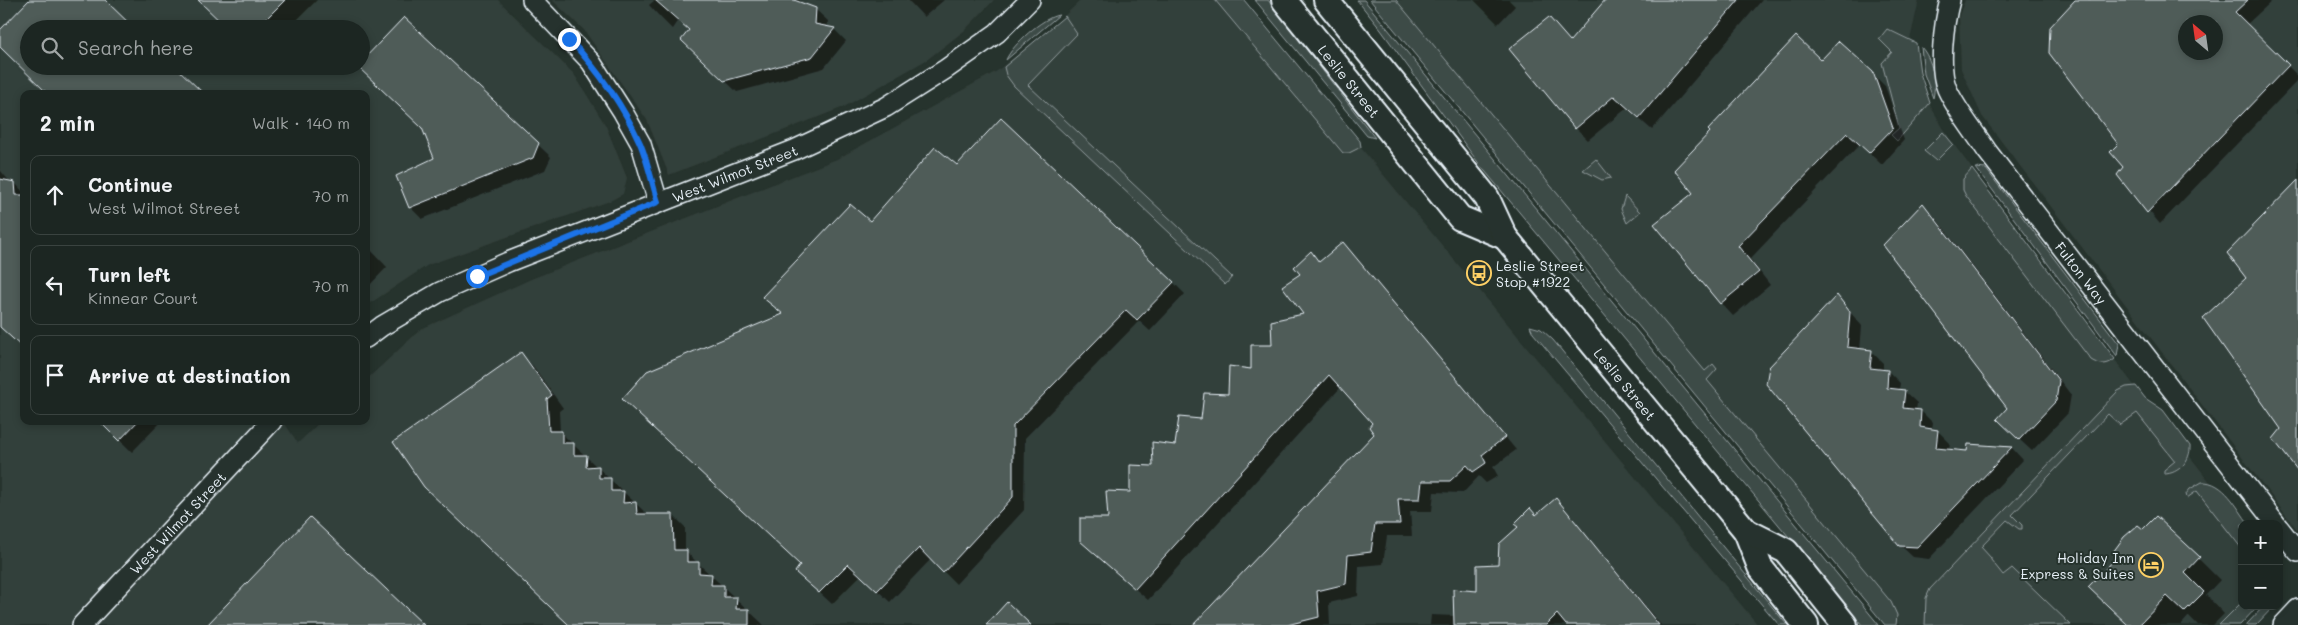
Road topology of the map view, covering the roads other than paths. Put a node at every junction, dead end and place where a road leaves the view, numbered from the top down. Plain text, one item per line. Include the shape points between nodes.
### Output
1 (532, 0) edge
2 (1030, 0) edge
3 (1284, 0) edge
4 (1326, 0) edge
5 (1950, 0) edge
6 (658, 202) junction
7 (1505, 237) junction
8 (370, 335) edge
9 (268, 425) edge
10 (2273, 520) edge
11 (1746, 531) junction
12 (2283, 533) edge
13 (2298, 552) edge
14 (2298, 609) edge
15 (82, 625) edge
16 (1806, 625) edge
17 (1845, 625) edge
18 (2283, 625) edge

1 - 6 street via 591,62 624,112 641,144
2 - 6 street, West Wilmot Street via 997,33 886,107 794,150
3 - 7 main road, Leslie Street via 1460,218
4 - 7 main road, Leslie Street via 1487,198
5 - 10 street, Fulton Way via 1942,47 1946,86 1956,104 1987,151
6 - 8 street, West Wilmot Street via 440,292
7 - 11 main road, Leslie Street
9 - 15 street, West Wilmot Street
11 - 16 main road, Leslie Street via 1760,567
11 - 17 main road, Leslie Street via 1786,551
12 - 13 street
14 - 18 street

